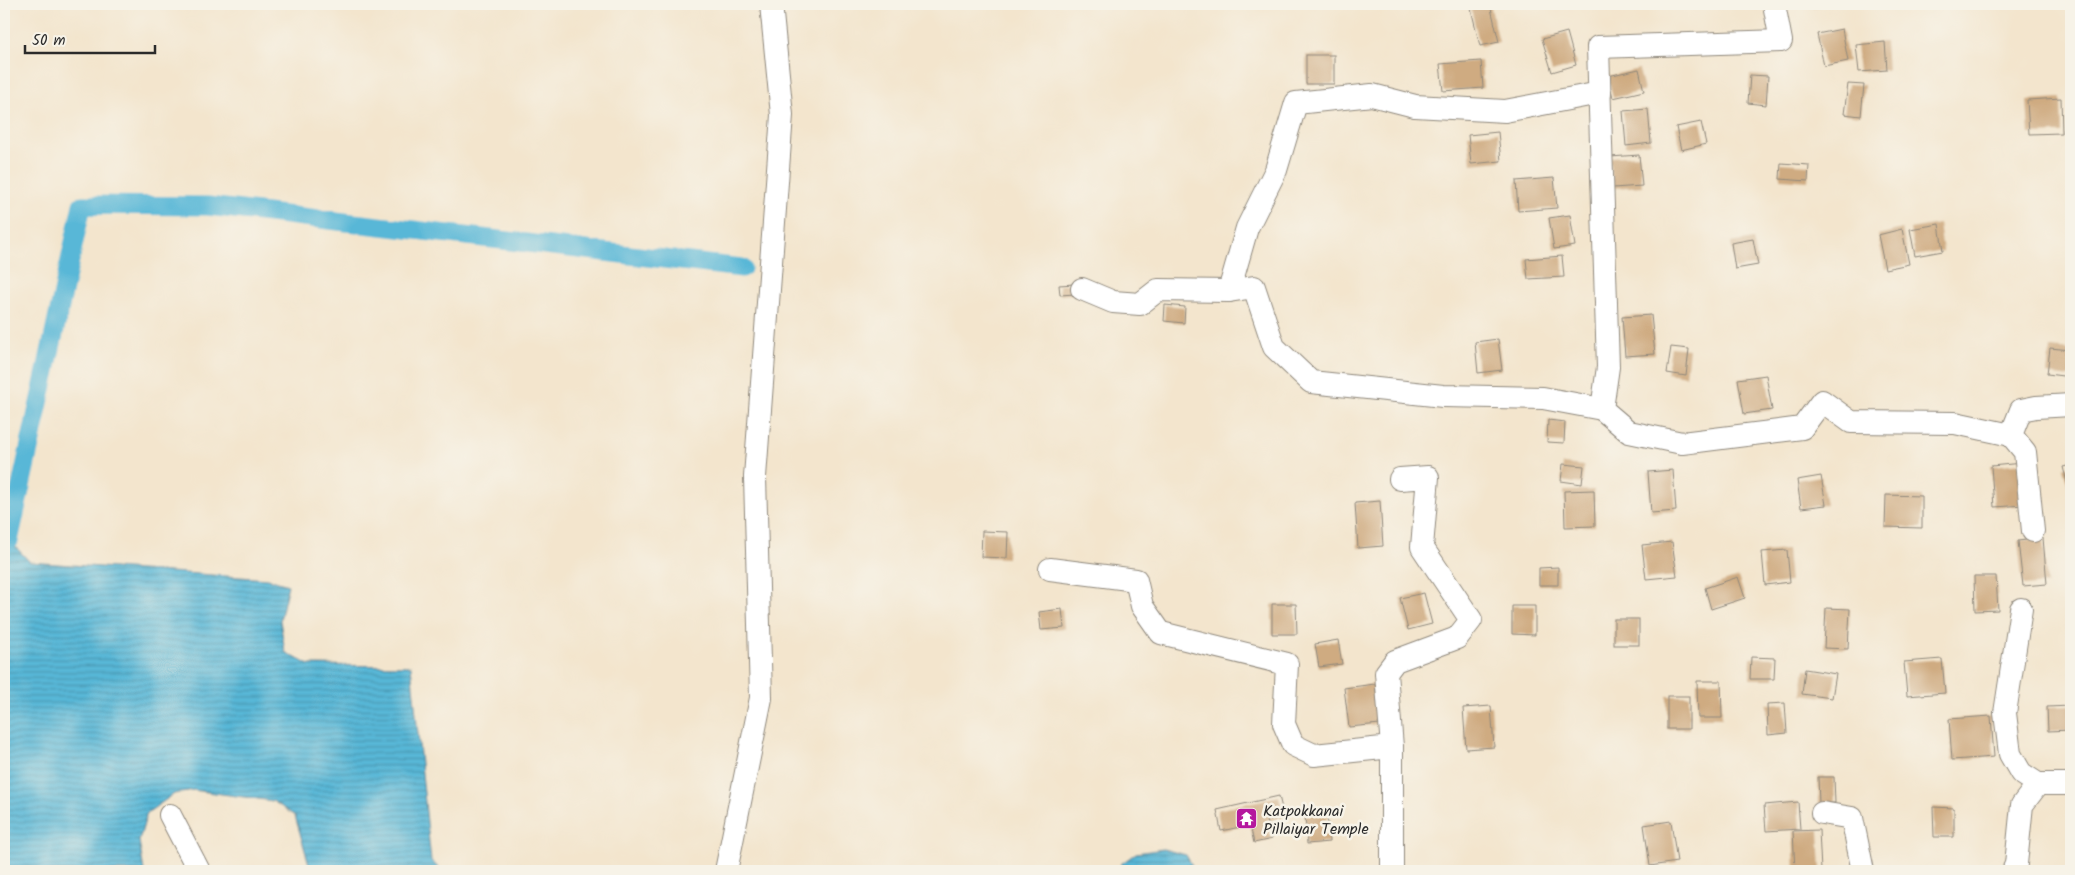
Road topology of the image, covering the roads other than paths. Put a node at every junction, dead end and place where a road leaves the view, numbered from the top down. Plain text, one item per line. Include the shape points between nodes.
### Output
1 (771, 4) edge
2 (1774, 4) edge
3 (1600, 93) junction
4 (1082, 289) dead end
5 (1229, 291) junction
6 (2071, 405) edge
7 (1602, 410) junction
8 (2011, 435) junction
9 (1400, 479) dead end
10 (2033, 531) dead end
11 (1050, 569) dead end
12 (2021, 609) dead end
13 (1392, 747) junction
14 (2038, 784) junction
15 (2071, 784) edge
16 (1822, 812) dead end
17 (170, 815) dead end
18 (199, 871) edge
19 (726, 871) edge
20 (1392, 871) edge
21 (1862, 871) edge
22 (2013, 871) edge

1 - 19 street via 782,115 755,477 762,698
2 - 3 street via 1781,41 1598,46
3 - 5 street via 1505,111 1415,106 1372,95 1296,103 1276,170 1247,228
3 - 7 street via 1608,367
4 - 5 street via 1112,302 1140,304 1158,290
5 - 7 street via 1254,286 1274,347 1311,382 1443,396 1543,398
6 - 8 street via 2021,410
7 - 8 street via 1629,432 1682,443 1802,428 1822,401 1851,422 1955,423
8 - 10 street via 2025,452
9 - 13 street via 1428,477 1422,547 1471,620 1457,638 1395,661 1386,673
11 - 13 street via 1136,580 1142,606 1161,633 1287,664 1284,724 1293,746 1314,755
12 - 14 street via 2005,713 2010,754 2021,773
13 - 20 street
14 - 15 street
14 - 22 street via 2022,805
16 - 21 street via 1852,818
17 - 18 street

